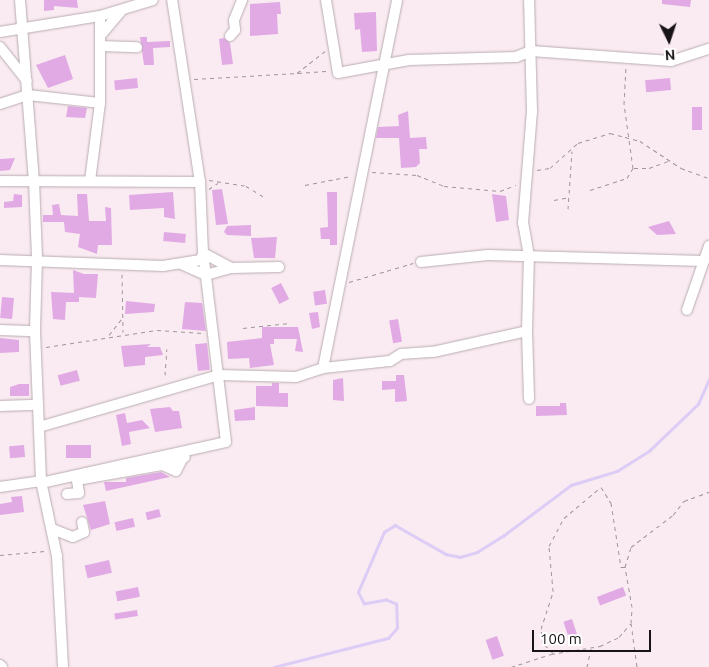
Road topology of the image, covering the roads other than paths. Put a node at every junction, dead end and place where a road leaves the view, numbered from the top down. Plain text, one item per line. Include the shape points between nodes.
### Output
1 (20, 0) edge
2 (153, 0) edge
3 (172, 0) edge
4 (242, 0) edge
5 (326, 0) edge
6 (396, 0) edge
7 (529, 0) edge
8 (123, 9) junction
9 (100, 16) junction
10 (24, 31) junction
11 (0, 32) edge
12 (230, 36) dead end
13 (100, 41) junction
14 (0, 47) edge
15 (137, 48) dead end
16 (709, 49) edge
17 (531, 51) junction
18 (384, 66) junction
19 (27, 81) junction
20 (28, 95) junction
21 (100, 103) junction
22 (0, 104) edge
23 (200, 179) junction
24 (34, 180) junction
25 (0, 181) edge
26 (90, 181) junction
27 (709, 246) edge
28 (203, 253) junction
29 (529, 256) junction
30 (37, 259) junction
31 (0, 260) edge
32 (704, 261) junction
33 (421, 262) road end
34 (180, 263) junction
35 (279, 267) dead end
36 (231, 268) junction
37 (206, 275) junction
38 (688, 310) dead end
39 (0, 330) edge
40 (35, 331) junction
41 (528, 331) junction
42 (323, 368) junction
43 (219, 375) junction
44 (529, 399) dead end
45 (38, 405) junction
46 (0, 406) edge
47 (39, 427) junction
48 (206, 446) junction
49 (41, 481) junction
50 (0, 487) edge
51 (67, 494) dead end
52 (82, 522) dead end
53 (52, 529) junction
54 (63, 667) edge

1 - 10 street
2 - 8 street
3 - 23 street
4 - 12 street
5 - 18 street via 338,73
6 - 18 street
7 - 17 street
8 - 9 street
8 - 13 street
9 - 10 street
9 - 13 street
10 - 11 street
10 - 19 street
13 - 15 street
13 - 21 street
14 - 19 street
16 - 17 street via 671,61
17 - 18 street via 516,58 408,60
17 - 29 street via 532,112 523,223
18 - 42 street
19 - 20 street
20 - 21 street
20 - 22 street
20 - 24 street
21 - 26 street
23 - 26 street
23 - 28 street
24 - 25 street
24 - 26 street
24 - 30 street
27 - 32 street
28 - 34 street via 201,260
28 - 36 street
28 - 37 street
29 - 32 street
29 - 33 street via 488,255
29 - 41 street
30 - 31 street
30 - 34 street via 163,266
30 - 40 street
32 - 38 street
34 - 37 street
35 - 36 street
36 - 37 street
37 - 43 street
39 - 40 street
40 - 45 street
41 - 42 street via 433,352 401,354 390,361
41 - 44 street
42 - 43 street via 296,377
43 - 47 street
43 - 48 street via 226,442
45 - 46 street
45 - 47 street
47 - 49 street
48 - 49 street
48 - 51 street via 162,465 77,480 79,493
49 - 50 street
49 - 53 street
52 - 53 street via 84,532 73,537
53 - 54 street

